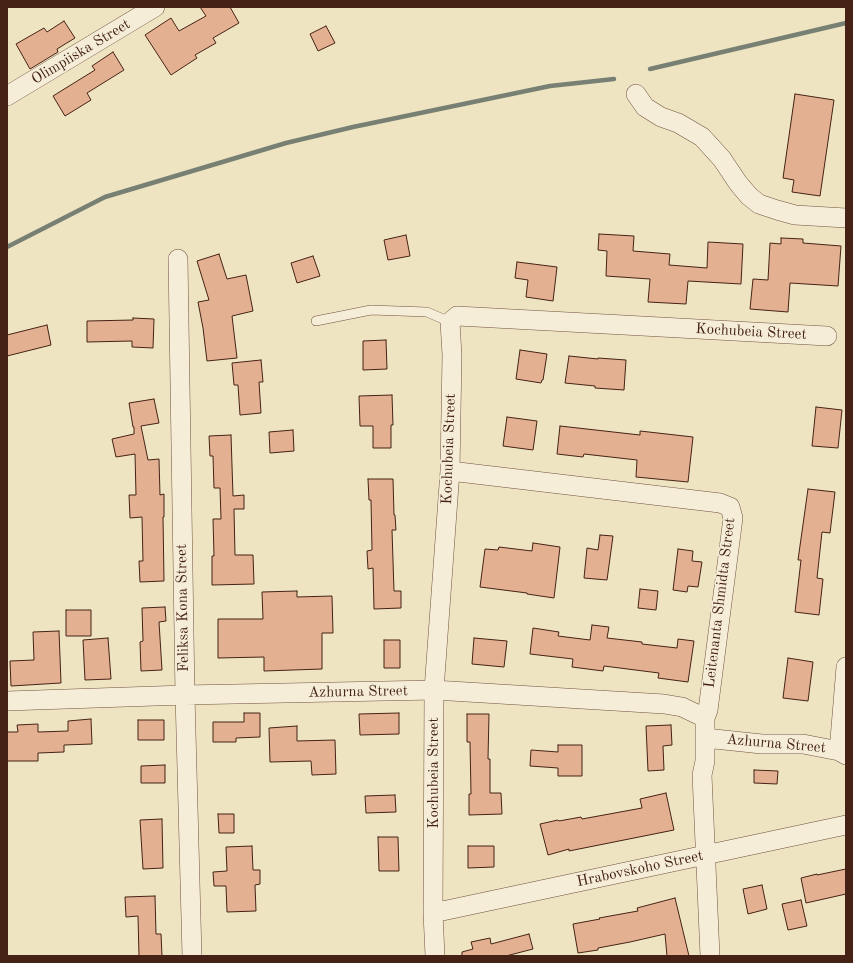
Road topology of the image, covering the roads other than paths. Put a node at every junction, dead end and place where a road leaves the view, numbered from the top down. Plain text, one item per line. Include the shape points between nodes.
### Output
1 (155, 7) edge
2 (636, 94) dead end
3 (7, 96) edge
4 (846, 218) edge
5 (178, 259) dead end
6 (316, 321) dead end
7 (450, 322) junction
8 (827, 336) dead end
9 (450, 471) junction
10 (846, 667) edge
11 (434, 690) junction
12 (185, 695) junction
13 (7, 701) edge
14 (705, 718) junction
15 (705, 738) junction
16 (842, 753) edge
17 (846, 825) edge
18 (705, 855) junction
19 (433, 913) junction
20 (192, 956) edge
21 (435, 956) edge
22 (710, 956) edge

1 - 3 street, Olimpiiska Street
2 - 4 street via 645,107 702,137 749,196 759,204 795,215
5 - 12 street, Feliksa Kona Street
6 - 7 lane via 371,310 427,312
7 - 8 street, Kochubeia Street via 456,316
7 - 9 street, Kochubeia Street
9 - 11 street, Kochubeia Street
9 - 14 street, Leitenanta Shmidta Street via 720,503 730,507 733,518
10 - 16 street
11 - 12 street, Azhurna Street
11 - 14 street, Azhurna Street via 664,704 682,706
11 - 19 street, Kochubeia Street
12 - 13 street, Azhurna Street
12 - 20 street, Feliksa Kona Street
14 - 15 street, Leitenanta Shmidta Street
15 - 16 street, Azhurna Street via 762,744 803,744
15 - 18 street, Leitenanta Shmidta Street via 702,775
17 - 18 street, Hrabovskoho Street
18 - 19 street, Hrabovskoho Street
18 - 22 street, Leitenanta Shmidta Street
19 - 21 street, Kochubeia Street

